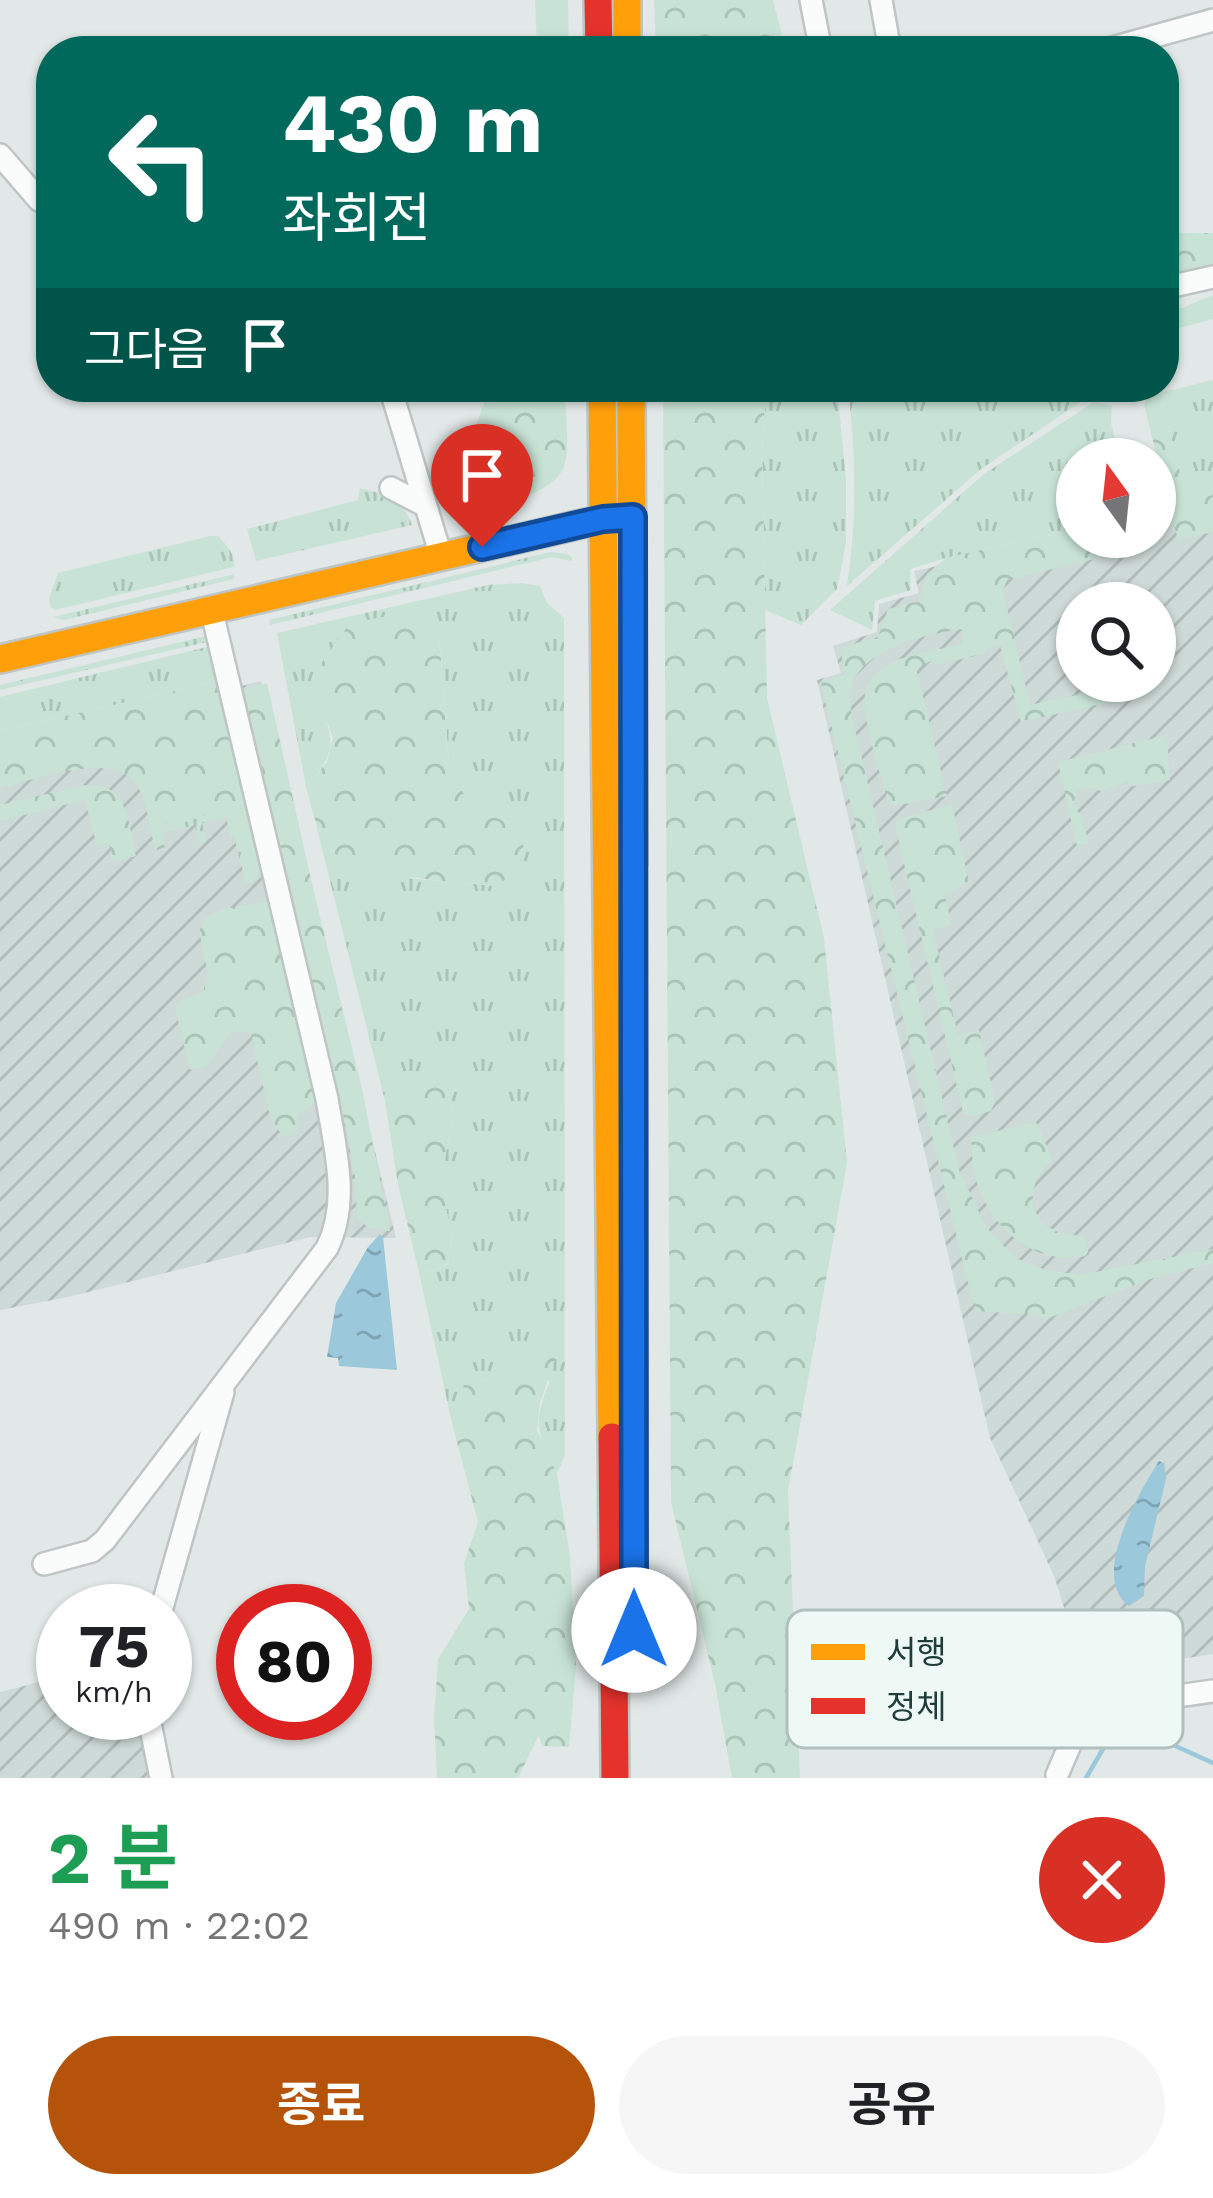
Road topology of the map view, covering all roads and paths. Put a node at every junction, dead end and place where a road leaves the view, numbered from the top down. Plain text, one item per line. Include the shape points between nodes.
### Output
1 (598, 0) edge
2 (627, 0) edge
3 (811, 0) edge
4 (881, 0) edge
5 (1213, 20) edge
6 (598, 36) edge
7 (627, 36) edge
8 (818, 36) edge
9 (887, 36) edge
10 (1155, 36) edge
11 (0, 154) edge
12 (36, 196) edge
13 (1213, 277) edge
14 (1179, 285) edge
15 (395, 402) edge
16 (602, 402) edge
17 (631, 402) edge
18 (391, 488) dead end
19 (427, 506) junction
20 (633, 517) junction
21 (603, 519) junction
22 (441, 556) junction
23 (211, 608) junction
24 (0, 659) edge
25 (228, 1377) junction
26 (44, 1564) dead end
27 (169, 1584) edge
28 (1213, 1691) edge
29 (1183, 1695) edge
30 (152, 1740) edge
31 (1068, 1748) edge
32 (1057, 1774) dead end
33 (161, 1778) edge
34 (615, 1778) edge
35 (635, 1778) edge

1 - 6 main road
2 - 7 main road
3 - 8 street
4 - 9 street
5 - 10 street
11 - 12 street
13 - 14 street
15 - 19 street
16 - 21 main road
17 - 20 main road
18 - 19 street
19 - 22 street
20 - 21 main road
20 - 35 main road
21 - 22 main road
21 - 34 main road
22 - 23 main road
23 - 24 main road
23 - 25 street via 327,1099 340,1210 328,1248
25 - 26 street via 105,1540
25 - 27 street
28 - 29 street
30 - 33 street
31 - 32 street

